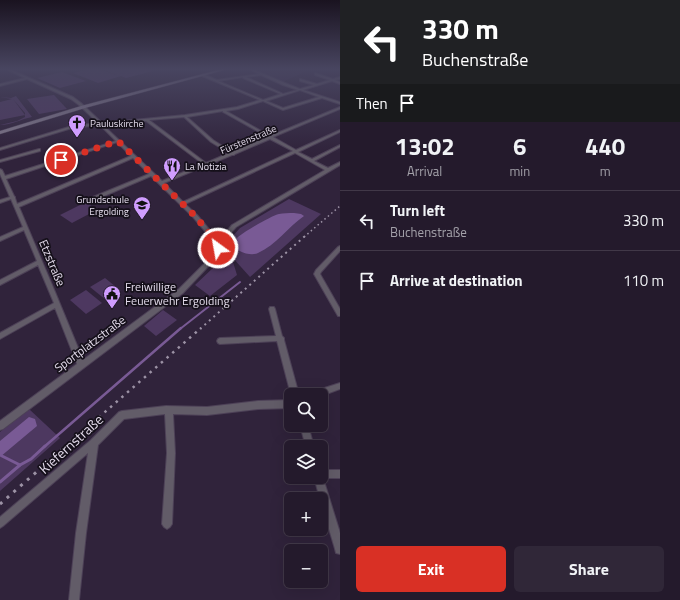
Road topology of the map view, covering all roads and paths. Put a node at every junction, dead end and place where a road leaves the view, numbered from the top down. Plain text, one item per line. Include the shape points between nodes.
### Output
1 (70, 97) edge
2 (120, 97) edge
3 (253, 97) edge
4 (277, 97) edge
5 (321, 97) joint
6 (262, 101) junction
7 (340, 103) edge
8 (83, 107) junction
9 (340, 108) edge
10 (224, 111) junction
11 (185, 116) junction
12 (147, 120) junction
13 (100, 124) junction
14 (340, 131) edge
15 (0, 133) edge
16 (271, 138) junction
17 (118, 141) junction
18 (340, 146) edge
19 (0, 149) edge
20 (39, 150) dead end
21 (297, 152) junction
22 (233, 154) junction
23 (134, 156) junction
24 (313, 160) junction
25 (0, 161) edge
26 (340, 163) edge
27 (206, 165) junction
28 (328, 170) junction
29 (0, 171) edge
30 (152, 174) junction
31 (4, 178) junction
32 (161, 183) junction
33 (13, 197) junction
34 (95, 198) dead end
35 (0, 202) edge
36 (182, 204) junction
37 (17, 206) junction
38 (25, 228) junction
39 (0, 239) edge
40 (219, 244) junction
41 (340, 248) edge
42 (39, 262) junction
43 (0, 283) edge
44 (57, 304) junction
45 (272, 309) dead end
46 (340, 314) edge
47 (0, 336) edge
48 (281, 338) junction
49 (220, 341) dead end
50 (80, 366) junction
51 (340, 386) edge
52 (293, 388) edge
53 (328, 390) edge
54 (284, 404) edge
55 (169, 410) junction
56 (0, 426) edge
57 (94, 443) junction
58 (328, 474) edge
59 (340, 474) edge
60 (320, 484) edge
61 (0, 523) edge
62 (167, 524) dead end
63 (340, 549) edge
64 (74, 600) edge

1 - 8 street
2 - 8 street
3 - 6 street
4 - 6 street
5 - 6 street via 283,109
5 - 7 street
6 - 10 street
8 - 13 street
8 - 15 street
9 - 16 street, Fürstenstraße
10 - 11 street
10 - 16 street
11 - 12 street
11 - 22 street via 212,141
12 - 13 street
12 - 27 street
13 - 17 street
13 - 19 street via 72,127
14 - 21 street
16 - 21 street
16 - 22 street, Fürstenstraße
17 - 23 street
17 - 31 street
18 - 24 street
20 - 25 street
21 - 24 street
21 - 36 street
22 - 27 street, Fürstenstraße
23 - 30 street
23 - 37 street
24 - 28 street
26 - 28 street, Sportplatzstraße
27 - 32 street, Fürstenstraße
28 - 40 street, Sportplatzstraße via 234,226
29 - 31 street, Etzstraße
30 - 32 street
30 - 34 street
31 - 33 street, Etzstraße
32 - 36 street
33 - 35 street
33 - 37 street, Etzstraße
36 - 40 street
37 - 38 street, Etzstraße
38 - 39 street
38 - 42 street, Etzstraße
40 - 50 street, Sportplatzstraße via 215,256 189,284
41 - 46 street via 317,274
42 - 43 street
42 - 44 street, Etzstraße
44 - 47 street
44 - 50 street, Etzstraße
45 - 48 street
48 - 49 street
48 - 52 street
50 - 56 street, Sportplatzstraße
51 - 53 street
54 - 55 street, Kiefernstraße via 207,411
55 - 57 street, Kiefernstraße via 122,415
55 - 62 street via 171,454
57 - 61 street, Kiefernstraße
57 - 64 street
58 - 59 street
60 - 63 street

